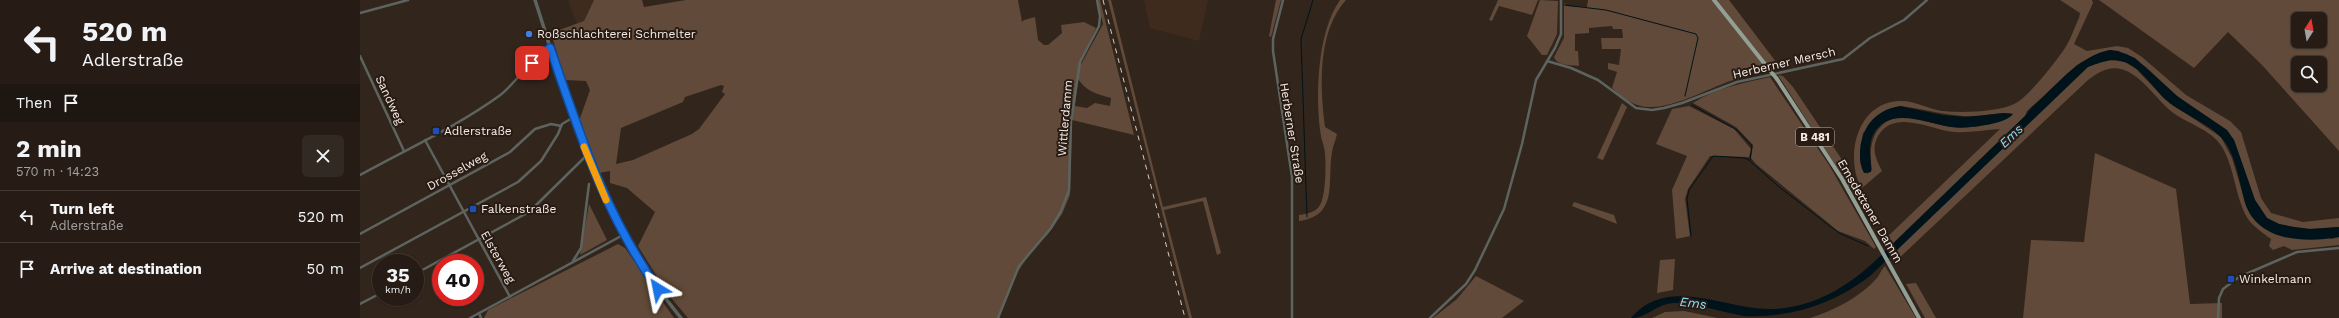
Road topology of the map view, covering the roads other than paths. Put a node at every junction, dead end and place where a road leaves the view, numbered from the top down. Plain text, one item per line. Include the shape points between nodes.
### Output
1 (408, 0) edge
2 (535, 0) edge
3 (1097, 0) edge
4 (1283, 0) edge
5 (1560, 0) edge
6 (1714, 0) edge
7 (1927, 0) edge
8 (360, 12) edge
9 (550, 48) junction
10 (360, 56) edge
11 (1547, 61) junction
12 (574, 117) junction
13 (561, 126) junction
14 (425, 140) junction
15 (404, 151) junction
16 (587, 156) junction
17 (360, 175) edge
18 (589, 184) dead end
19 (449, 186) junction
20 (464, 212) junction
21 (360, 234) edge
22 (623, 235) junction
23 (479, 240) junction
24 (2339, 248) edge
25 (572, 263) junction
26 (360, 268) edge
27 (424, 269) edge
28 (510, 297) junction
29 (372, 298) edge
30 (360, 304) edge
31 (479, 313) junction
32 (470, 318) edge
33 (481, 318) edge
34 (681, 318) edge
35 (998, 318) edge
36 (1292, 318) edge
37 (1430, 318) edge
38 (1919, 318) edge
39 (2218, 318) edge

1 - 8 street
2 - 9 street
3 - 35 street, Wittlerdamm via 1099,26 1080,62 1069,152 1069,190 1051,228 1020,266
4 - 36 street, Herberner Straße via 1272,51 1292,177
5 - 11 street via 1561,34
6 - 38 main road, Emsdettener Damm / B 481, bridge via 1776,79 1851,195
7 - 11 street, Herberner Mersch via 1904,20 1870,38 1842,59 1737,82 1682,103 1652,110 1636,108 1598,80
9 - 12 street
9 - 14 street via 503,93 476,112
10 - 15 street, Sandweg
11 - 37 street via 1536,80 1504,209 1466,284
12 - 13 street
12 - 16 street
13 - 19 street, Drosselweg via 551,124 535,129 510,152
13 - 20 street via 544,156 531,171 518,182
14 - 15 street
14 - 19 street, Elsterweg
15 - 17 street
16 - 22 street
16 - 23 street via 530,212
18 - 25 street via 581,248
19 - 20 street, Elsterweg
19 - 21 street, Drosselweg
20 - 23 street, Elsterweg
20 - 26 street
22 - 25 street
22 - 34 street via 646,272
23 - 27 street
23 - 28 street, Elsterweg
24 - 39 street via 2297,252 2239,277 2224,289 2219,298
25 - 28 street
28 - 31 street
29 - 30 street
31 - 32 street
31 - 33 street

